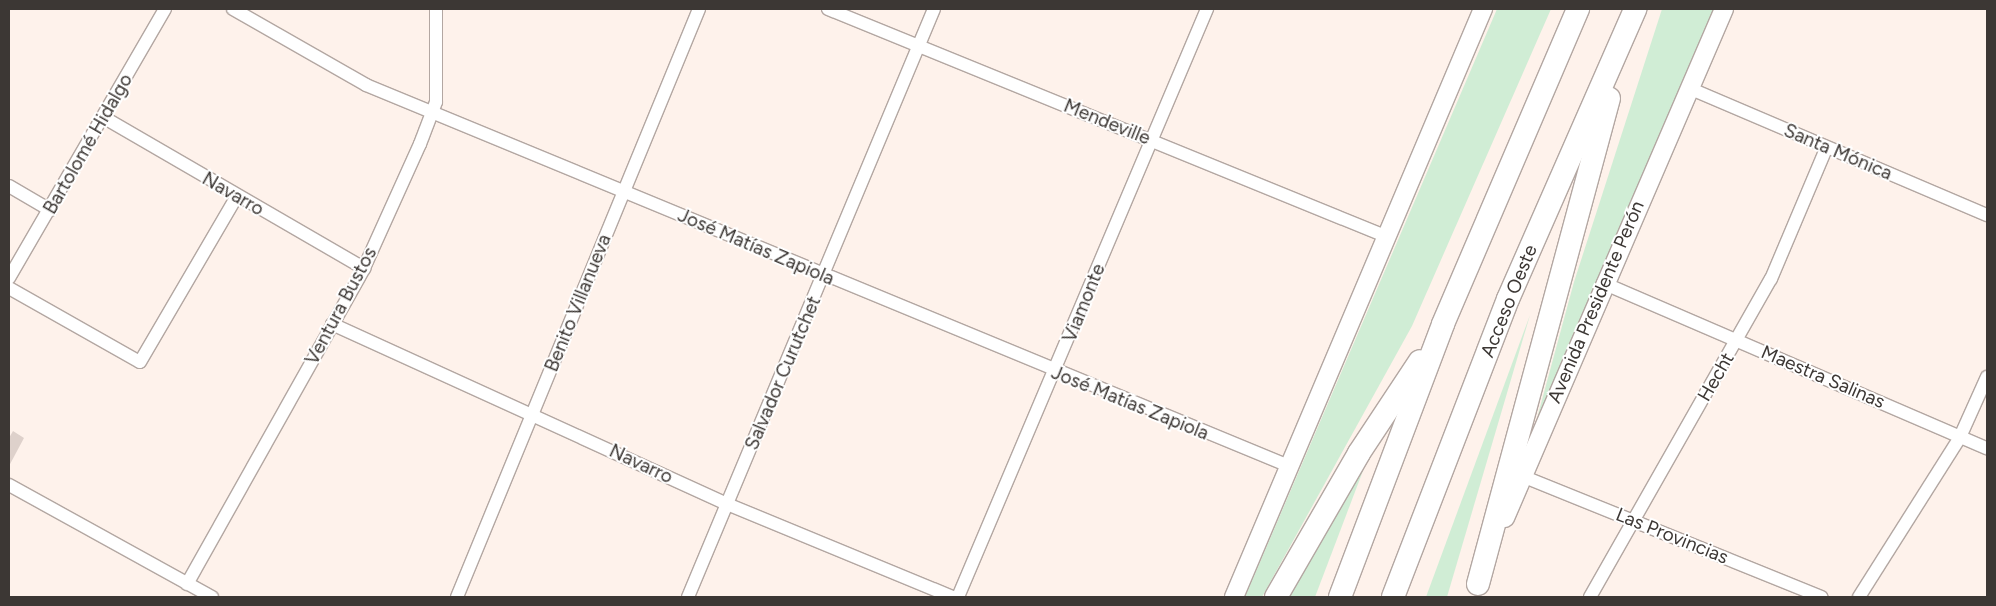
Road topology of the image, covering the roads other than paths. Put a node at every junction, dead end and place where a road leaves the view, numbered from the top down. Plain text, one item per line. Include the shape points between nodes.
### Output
1 (165, 9) edge
2 (232, 9) edge
3 (436, 9) edge
4 (699, 9) edge
5 (828, 9) edge
6 (934, 9) edge
7 (1207, 9) edge
8 (1483, 9) edge
9 (1578, 9) edge
10 (1636, 9) edge
11 (1724, 9) edge
12 (919, 47) junction
13 (1689, 88) junction
14 (432, 113) junction
15 (103, 117) junction
16 (1151, 140) junction
17 (1826, 149) junction
18 (9, 186) edge
19 (624, 191) junction
20 (237, 196) junction
21 (50, 210) junction
22 (1987, 214) edge
23 (1385, 236) junction
24 (364, 268) junction
25 (824, 276) junction
26 (9, 278) edge
27 (1603, 283) junction
28 (9, 288) edge
29 (332, 324) junction
30 (1443, 324) junction
31 (1737, 340) junction
32 (1055, 373) junction
33 (1987, 377) edge
34 (533, 413) junction
35 (1960, 437) junction
36 (1987, 448) edge
37 (1289, 466) junction
38 (1522, 476) junction
39 (9, 485) edge
40 (727, 504) junction
41 (1633, 520) junction
42 (188, 584) junction
43 (1475, 591) edge
44 (212, 597) edge
45 (457, 597) edge
46 (688, 597) edge
47 (953, 597) edge
48 (958, 597) edge
49 (1234, 597) edge
50 (1276, 597) edge
51 (1340, 597) edge
52 (1393, 597) edge
53 (1590, 597) edge
54 (1822, 597) edge
55 (1860, 597) edge

1 - 15 street, Bartolomé Hidalgo
2 - 14 street, José Matías Zapiola via 366,85
3 - 14 street, Ventura Bustos via 437,91
4 - 19 street, Benito Villanueva
5 - 12 street, Mendeville
6 - 12 street, Salvador Curutchet
7 - 16 street, Viamonte
8 - 23 street
9 - 30 highway
10 - 43 highway via 1596,141
10 - 52 highway, Acceso Oeste via 1508,299
11 - 13 street, Avenida Presidente Perón
12 - 16 street, Mendeville
12 - 25 street, Salvador Curutchet
13 - 17 street, Santa Mónica
13 - 27 street, Avenida Presidente Perón
14 - 19 street, José Matías Zapiola
14 - 24 street, Ventura Bustos
15 - 20 street, Navarro
15 - 21 street, Bartolomé Hidalgo
16 - 23 street, Mendeville
16 - 32 street, Viamonte
17 - 22 street, Santa Mónica
17 - 31 street, Hecht via 1771,280
18 - 21 street
19 - 25 street, José Matías Zapiola
19 - 34 street, Benito Villanueva
20 - 24 street, Navarro
20 - 28 street via 140,362
21 - 26 street, Bartolomé Hidalgo
23 - 37 street
24 - 29 street, Ventura Bustos
25 - 32 street, José Matías Zapiola
25 - 40 street, Salvador Curutchet
27 - 31 street, Maestra Salinas
27 - 38 street, Avenida Presidente Perón
29 - 34 street, Navarro
29 - 42 street, Ventura Bustos
30 - 50 highway via 1359,453
30 - 51 highway
31 - 35 street, Maestra Salinas
31 - 41 street, Hecht
32 - 37 street, José Matías Zapiola
32 - 48 street, Viamonte
33 - 35 street
34 - 40 street, Navarro
34 - 45 street, Benito Villanueva
35 - 36 street, Maestra Salinas
35 - 55 street
37 - 49 street
38 - 41 street, Las Provincias
38 - 43 street, Avenida Presidente Perón
39 - 42 street
40 - 46 street, Salvador Curutchet
40 - 47 street, Navarro
41 - 53 street, Hecht
41 - 54 street, Las Provincias
42 - 44 street

